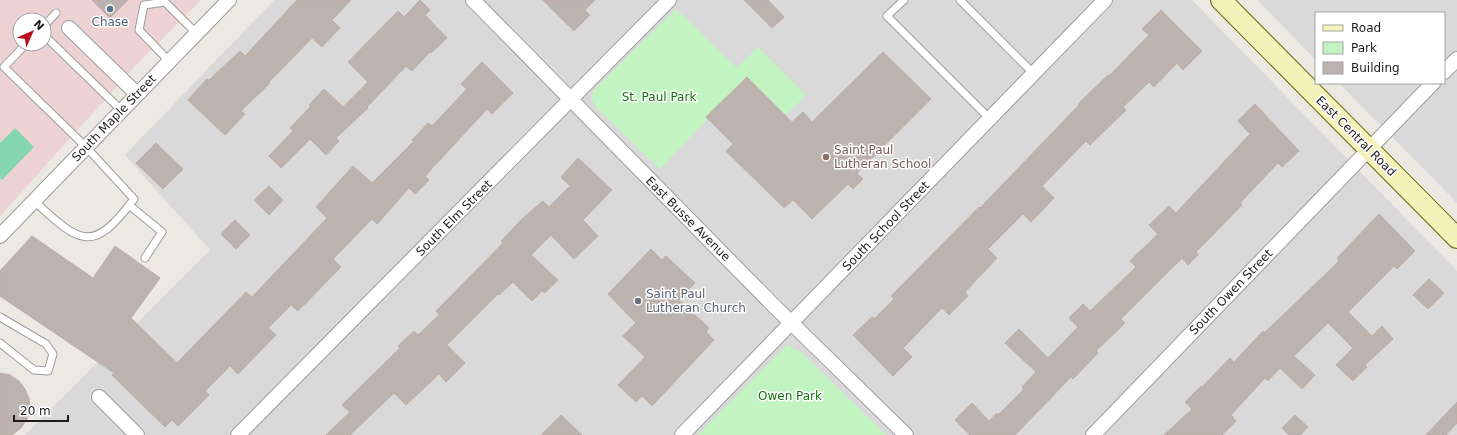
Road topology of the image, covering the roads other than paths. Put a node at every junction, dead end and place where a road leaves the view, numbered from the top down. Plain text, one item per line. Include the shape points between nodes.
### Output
1 (229, 0) edge
2 (473, 0) edge
3 (669, 0) edge
4 (904, 0) edge
5 (960, 0) edge
6 (1105, 0) edge
7 (1221, 0) edge
8 (142, 2) edge
9 (56, 13) dead end
10 (52, 17) edge
11 (69, 28) dead end
12 (196, 33) junction
13 (52, 43) edge
14 (18, 52) edge
15 (1457, 59) edge
16 (169, 61) junction
17 (1445, 71) edge
18 (1033, 73) junction
19 (1432, 84) edge
20 (137, 94) junction
21 (571, 100) junction
22 (122, 110) junction
23 (990, 119) junction
24 (86, 147) junction
25 (1369, 149) junction
26 (34, 201) junction
27 (129, 205) junction
28 (0, 236) edge
29 (1457, 238) edge
30 (145, 258) dead end
31 (0, 317) edge
32 (791, 324) junction
33 (0, 343) edge
34 (99, 397) dead end
35 (137, 435) edge
36 (238, 435) edge
37 (682, 435) edge
38 (906, 435) edge
39 (1093, 435) edge

1 - 12 street, South Maple Street
2 - 21 street, East Busse Avenue
3 - 21 street, South Elm Street
4 - 23 lane via 888,16
5 - 18 lane
6 - 18 street, South School Street
7 - 25 main road, East Central Road
8 - 12 lane via 166,2
8 - 16 lane via 139,30
9 - 10 lane
11 - 20 street
12 - 16 street, South Maple Street
13 - 22 lane
14 - 24 lane via 4,67
15 - 17 street
16 - 20 street, South Maple Street
18 - 23 street, South School Street
19 - 25 street, South Owen Street
20 - 22 street, South Maple Street
21 - 32 street, East Busse Avenue
21 - 36 street, South Elm Street
22 - 24 street, South Maple Street
23 - 32 street, South School Street
24 - 26 street, South Maple Street
24 - 27 lane via 134,198
25 - 29 main road, East Central Road
25 - 39 street, South Owen Street
26 - 27 lane via 72,233 85,238 97,236 106,230
26 - 28 street, South Maple Street
27 - 30 lane via 162,232
31 - 33 lane via 46,344 54,354 48,371 34,370
32 - 37 street, South School Street
32 - 38 street, East Busse Avenue
34 - 35 street

